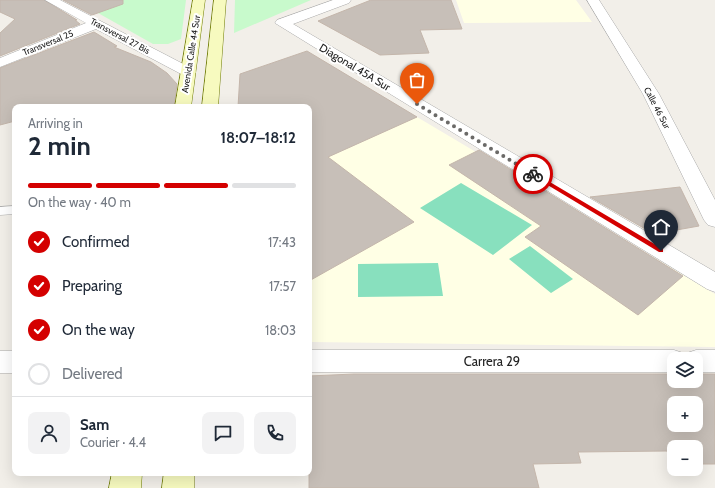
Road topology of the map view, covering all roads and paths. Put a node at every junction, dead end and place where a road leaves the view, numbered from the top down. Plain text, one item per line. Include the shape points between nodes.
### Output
1 (51, 0) edge
2 (199, 0) edge
3 (220, 0) edge
4 (345, 0) edge
5 (593, 0) edge
6 (96, 24) junction
7 (0, 63) edge
8 (188, 72) junction
9 (183, 104) edge
10 (210, 104) edge
11 (12, 210) edge
12 (0, 211) edge
13 (715, 220) edge
14 (715, 283) edge
15 (703, 360) edge
16 (715, 360) edge
17 (312, 361) edge
18 (667, 361) edge
19 (0, 362) edge
20 (12, 362) edge
21 (127, 476) edge
22 (179, 476) edge
23 (125, 488) edge
24 (178, 488) edge

1 - 6 street, Transversal 27 Bis
2 - 8 main road, Avenida Calle 44 Sur
3 - 10 main road, Avenida Calle 44 Sur
4 - 14 street, Diagonal 45A Sur via 282,23
5 - 13 street, Calle 46 Sur via 651,94
6 - 7 street, Transversal 25
6 - 8 street, Transversal 27 Bis
8 - 9 main road, Avenida Calle 44 Sur
11 - 12 lane
15 - 16 street
17 - 18 street, Carrera 29
19 - 20 street
21 - 23 main road
22 - 24 main road

